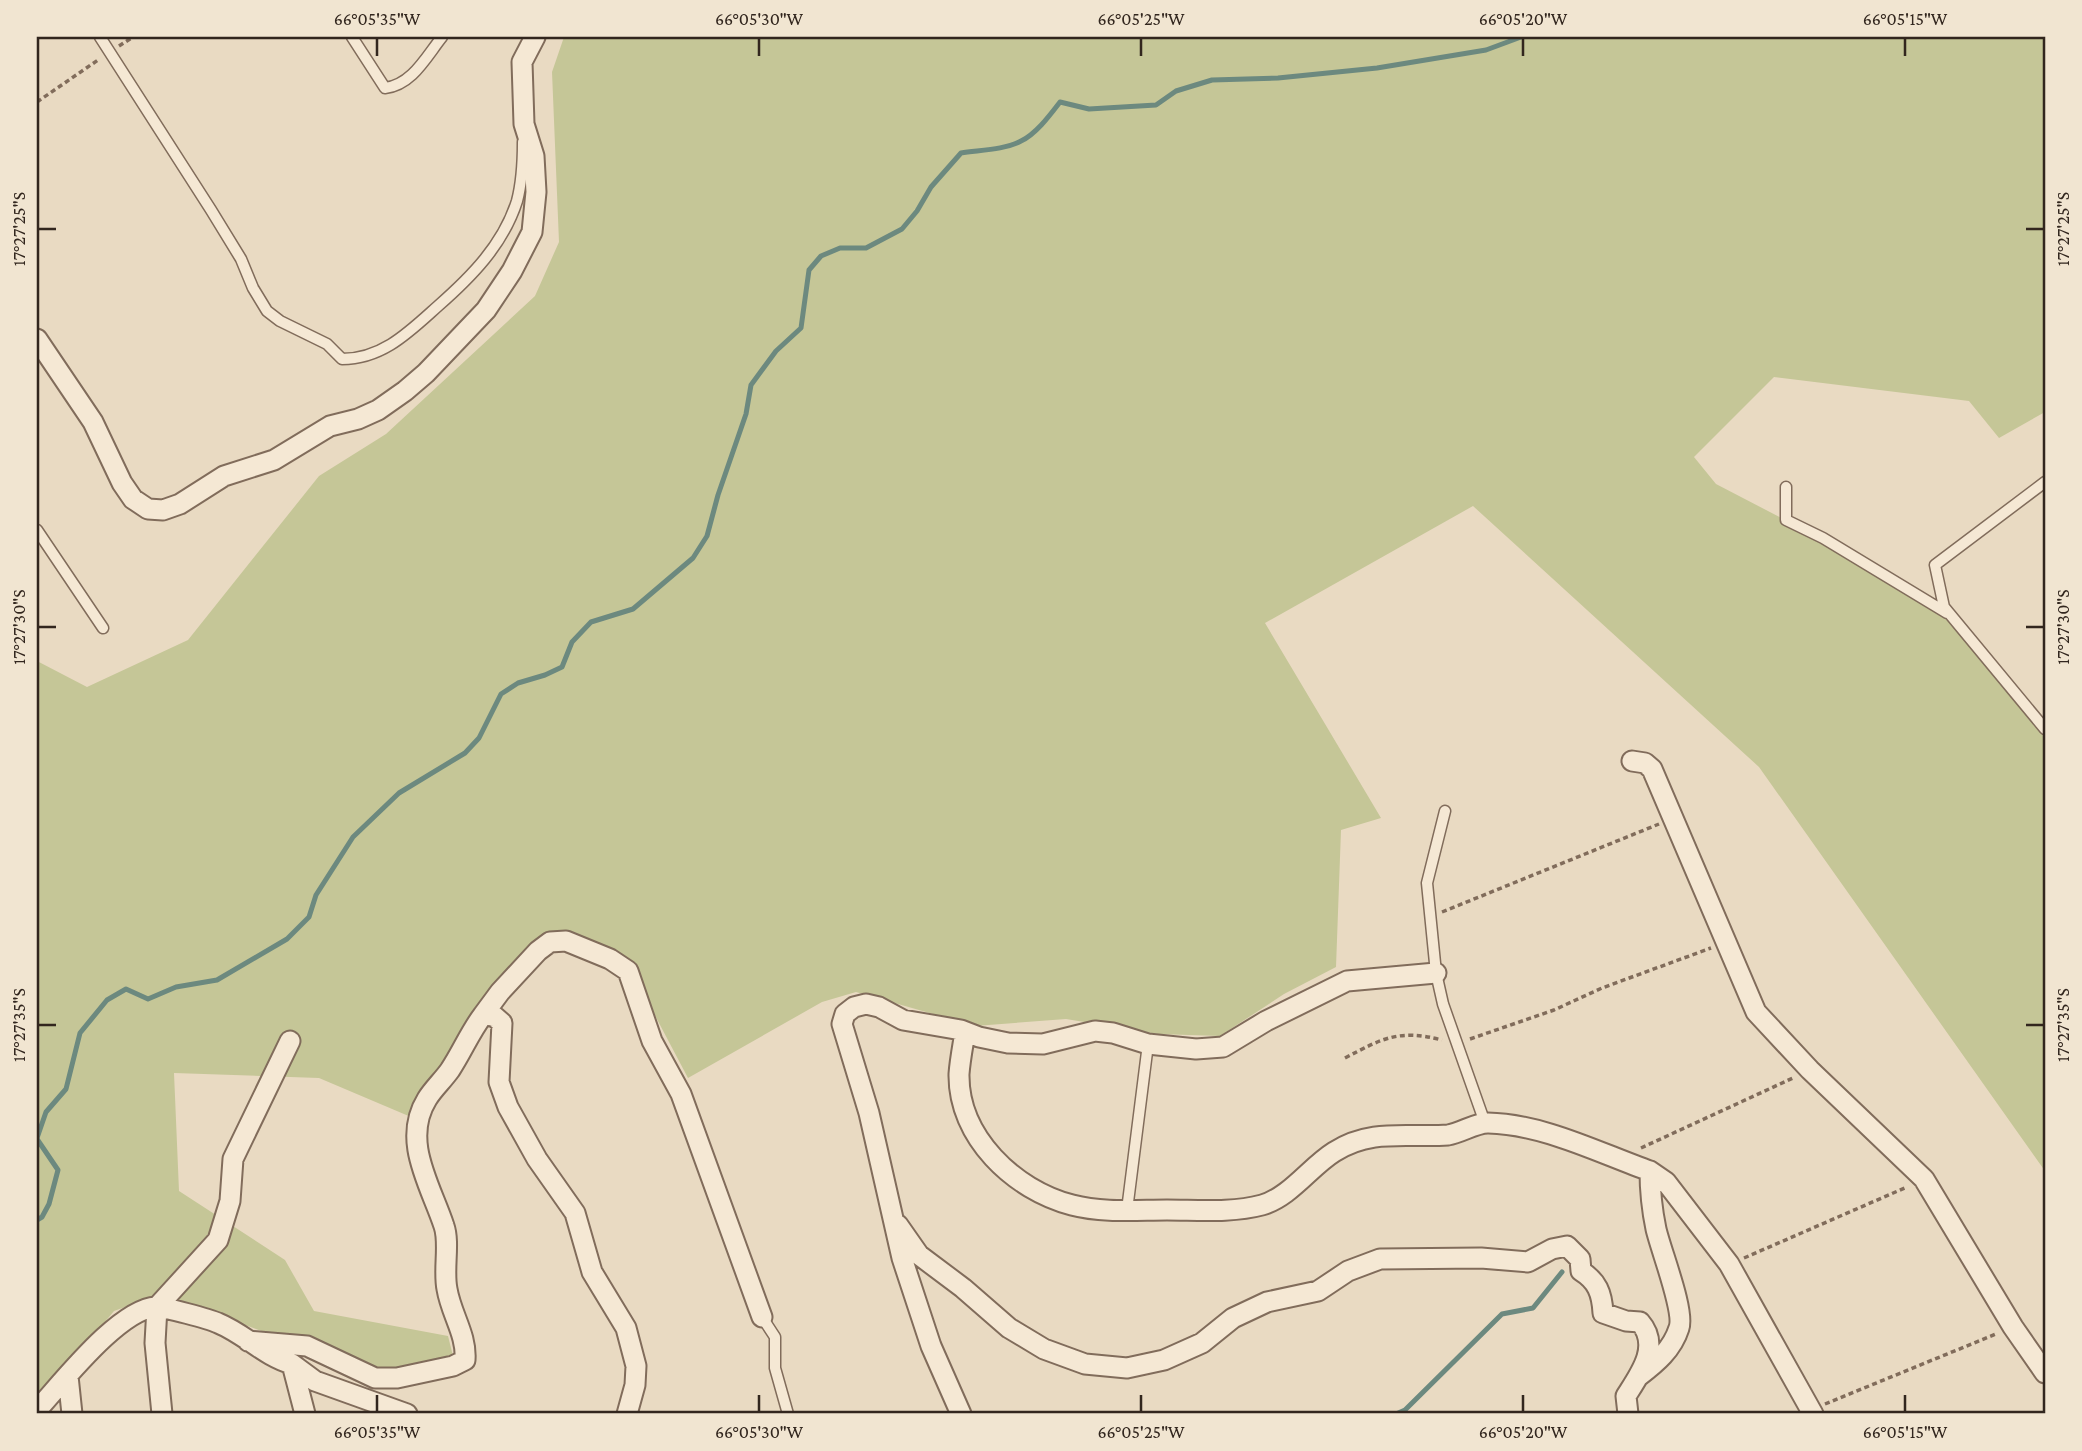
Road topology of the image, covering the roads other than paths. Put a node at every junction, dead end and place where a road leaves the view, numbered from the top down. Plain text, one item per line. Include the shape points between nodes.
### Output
1 (100, 37) edge
2 (352, 37) edge
3 (442, 37) edge
4 (535, 37) edge
5 (524, 124) junction
6 (37, 339) edge
7 (2045, 482) edge
8 (1786, 486) dead end
9 (37, 530) edge
10 (1950, 615) junction
11 (103, 628) dead end
12 (2045, 729) edge
13 (1632, 761) dead end
14 (1445, 811) dead end
15 (1436, 973) junction
16 (483, 1015) junction
17 (965, 1032) junction
18 (290, 1041) dead end
19 (1148, 1044) junction
20 (1485, 1123) junction
21 (1650, 1171) junction
22 (1127, 1210) junction
23 (892, 1215) junction
24 (157, 1307) junction
25 (762, 1317) joint
26 (248, 1341) junction
27 (292, 1364) junction
28 (2045, 1373) edge
29 (68, 1376) junction
30 (1639, 1376) junction
31 (37, 1410) edge
32 (1812, 1412) edge
33 (72, 1414) edge
34 (162, 1414) edge
35 (305, 1414) edge
36 (407, 1414) edge
37 (627, 1414) edge
38 (788, 1414) edge
39 (961, 1414) edge
40 (1628, 1414) edge

1 - 5 lane via 241,259 267,311 327,344 342,359 366,356 401,339 485,260 516,201
2 - 3 lane via 385,89 408,80
4 - 5 street via 522,62
5 - 6 street via 534,156 533,232 486,310 426,373 378,410 330,426 274,460 224,476 180,504 148,509 133,499 93,422
7 - 10 lane via 1935,565
8 - 10 lane via 1786,520
9 - 11 lane
10 - 12 lane
13 - 28 street via 1652,769 1756,1013 1924,1179
14 - 15 lane via 1427,883
15 - 19 street via 1347,981 1223,1047
15 - 20 lane
16 - 25 street via 550,942 566,940 628,971 652,1041 681,1094
16 - 26 street via 426,1100 417,1139 419,1161 445,1227 446,1288 463,1338 465,1360 397,1378 375,1378 307,1346
16 - 37 street via 502,1023 499,1082 508,1107 575,1213 592,1272 626,1328 636,1366
17 - 19 street via 1007,1043 1043,1044 1095,1031
17 - 22 street via 959,1075 966,1116 982,1145 1005,1170 1042,1194 1072,1205
17 - 23 street via 903,1020 866,1004 845,1014 842,1024 869,1113
18 - 24 street via 233,1159 230,1201 218,1240
19 - 22 lane
20 - 21 street via 1530,1127
20 - 22 street via 1450,1135 1360,1138 1265,1204 1242,1209
21 - 30 street via 1650,1196 1680,1327 1662,1359
21 - 32 street via 1666,1182 1729,1264
23 - 30 street via 919,1255 1009,1328 1044,1349 1085,1364 1127,1368 1164,1360 1202,1343 1233,1318 1268,1302 1318,1291 1348,1271 1381,1259 1528,1262 1567,1246 1580,1259 1581,1271 1594,1280 1603,1313 1640,1322 1649,1332 1649,1351
23 - 39 street via 931,1346
24 - 26 street via 218,1323
24 - 29 street via 119,1323
24 - 34 street via 155,1343
25 - 38 lane via 775,1338 775,1368
26 - 27 street via 276,1360
27 - 35 street
27 - 36 street via 315,1381
29 - 31 street
29 - 33 street
30 - 40 street via 1626,1396

